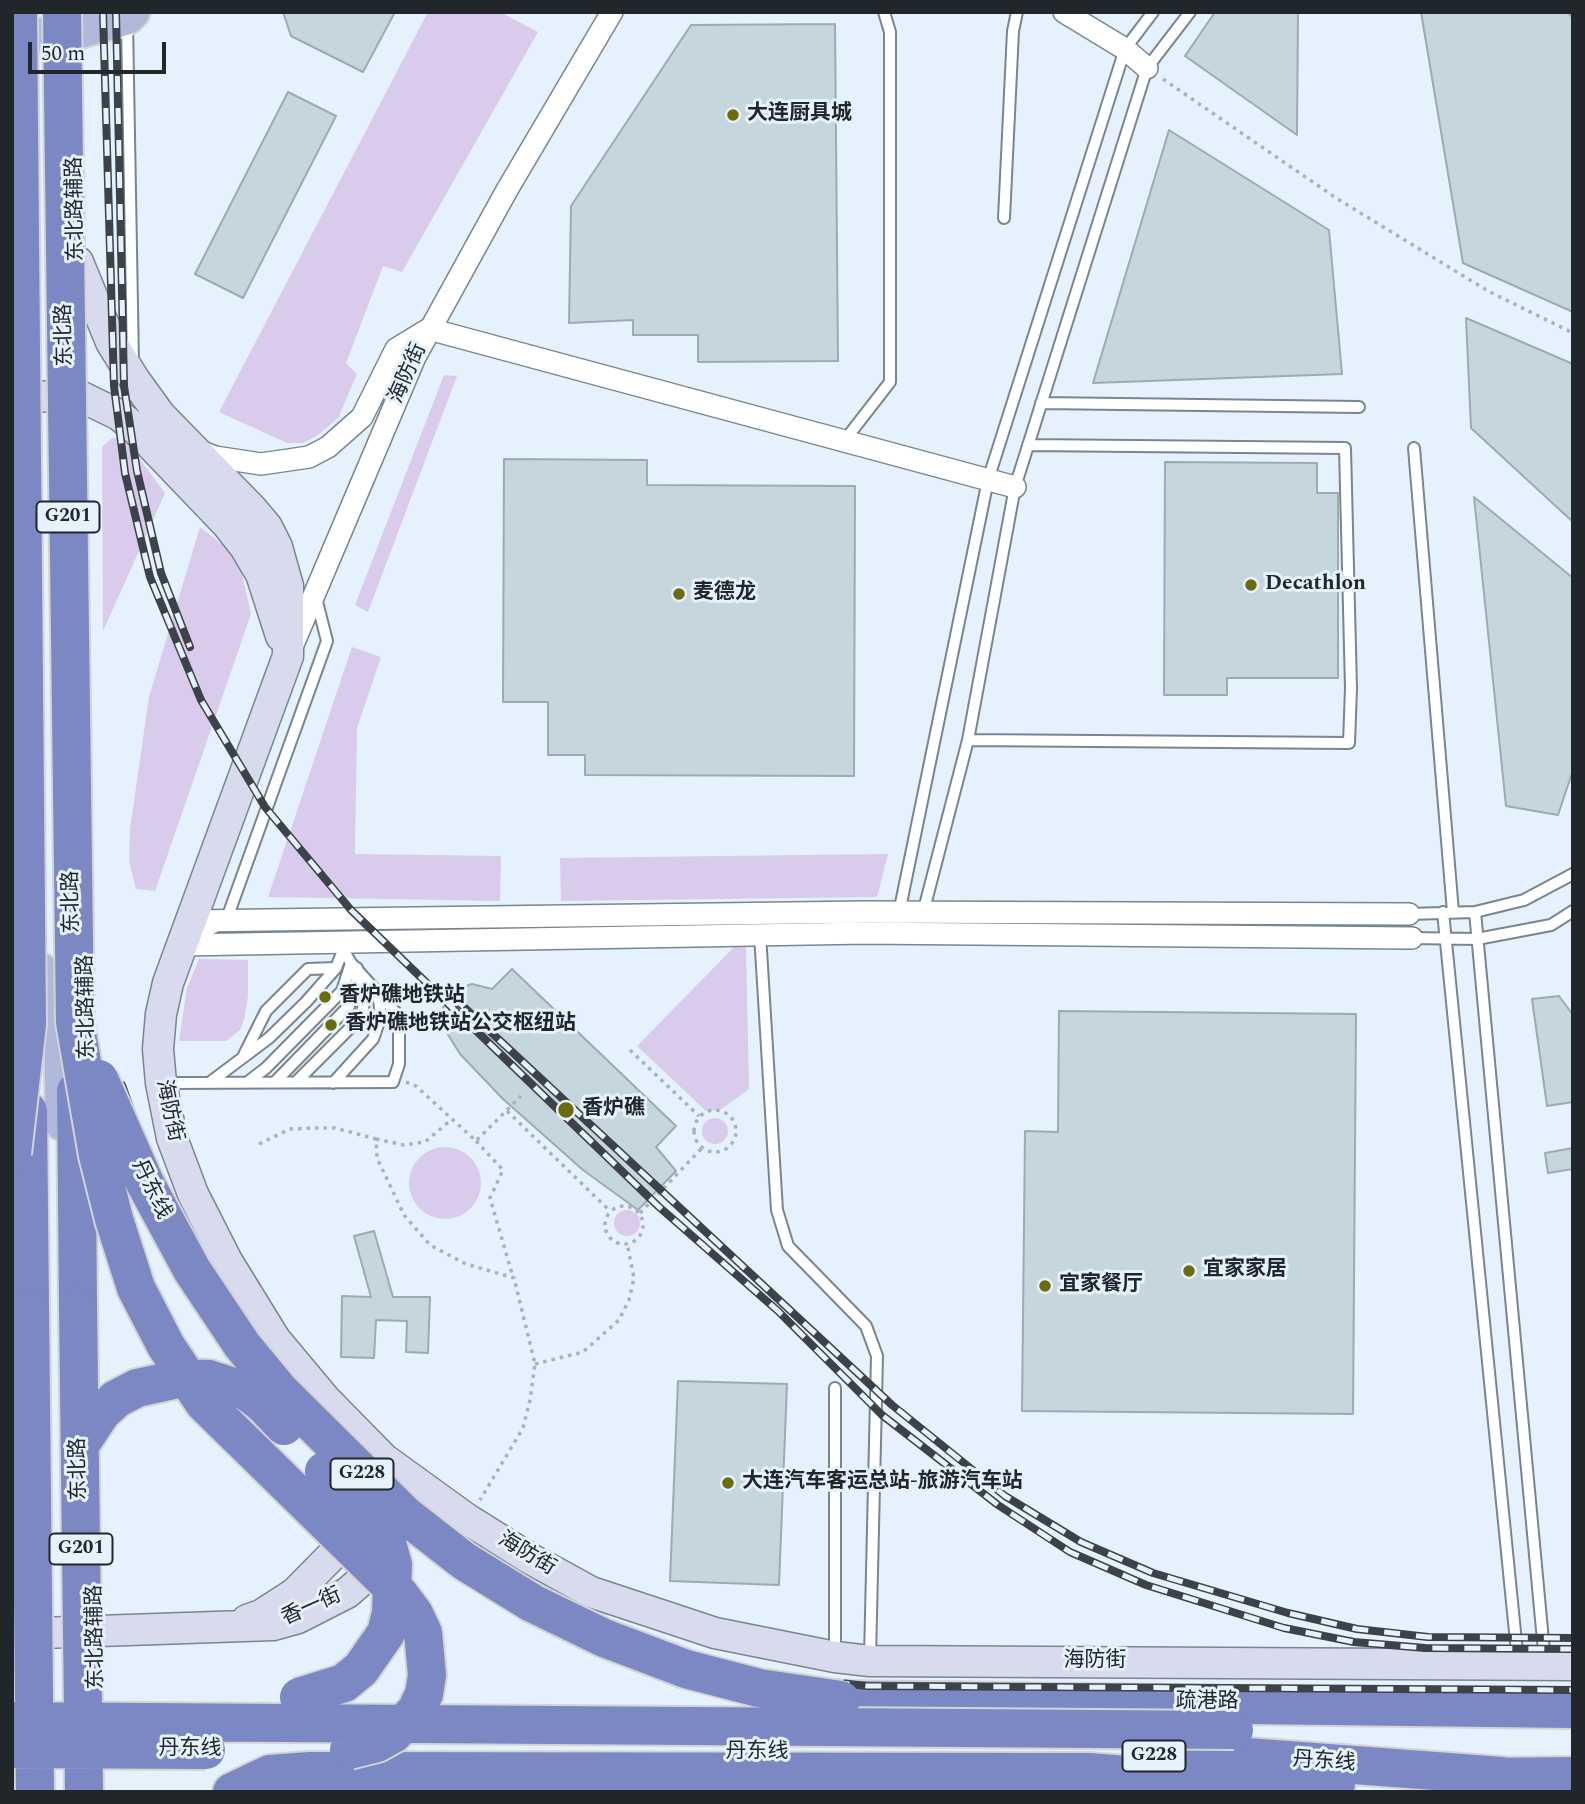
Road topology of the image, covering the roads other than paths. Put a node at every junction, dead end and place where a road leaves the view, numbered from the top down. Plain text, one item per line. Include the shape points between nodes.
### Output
1 (18, 12) edge
2 (612, 12) edge
3 (884, 12) edge
4 (1017, 12) edge
5 (1064, 12) edge
6 (1153, 12) edge
7 (1190, 12) edge
8 (130, 15) edge
9 (62, 21) edge
10 (12, 37) edge
11 (1125, 49) junction
12 (1147, 68) junction
13 (1004, 218) dead end
14 (12, 220) edge
15 (20, 261) junction
16 (78, 262) junction
17 (429, 329) junction
18 (134, 379) junction
19 (67, 396) junction
20 (12, 397) edge
21 (1041, 402) junction
22 (1359, 407) dead end
23 (845, 440) junction
24 (1028, 445) junction
25 (193, 448) junction
26 (1414, 448) dead end
27 (988, 480) junction
28 (1015, 486) junction
29 (315, 593) junction
30 (288, 656) junction
31 (58, 736) junction
32 (968, 740) junction
33 (85, 775) junction
34 (12, 808) edge
35 (1573, 874) edge
36 (1573, 911) edge
37 (899, 912) junction
38 (923, 912) junction
39 (1448, 912) junction
40 (1475, 912) junction
41 (1409, 914) joint
42 (328, 919) junction
43 (226, 921) junction
44 (760, 924) junction
45 (186, 933) junction
46 (907, 933) junction
47 (1412, 938) joint
48 (1446, 939) junction
49 (1477, 939) junction
50 (341, 946) junction
51 (354, 965) junction
52 (336, 968) junction
53 (13, 972) edge
54 (378, 992) junction
55 (68, 1008) junction
56 (27, 1024) junction
57 (240, 1060) junction
58 (12, 1063) edge
59 (275, 1082) junction
60 (296, 1082) junction
61 (161, 1083) junction
62 (209, 1083) junction
63 (247, 1083) junction
64 (333, 1083) junction
65 (12, 1153) edge
66 (835, 1388) dead end
67 (12, 1401) edge
68 (80, 1445) junction
69 (384, 1459) junction
70 (25, 1461) junction
71 (467, 1518) junction
72 (220, 1629) junction
73 (49, 1633) edge
74 (835, 1657) junction
75 (870, 1661) junction
76 (1545, 1665) edge
77 (12, 1695) edge
78 (299, 1697) junction
79 (841, 1700) junction
80 (1573, 1709) edge
81 (1235, 1717) junction
82 (12, 1721) edge
83 (1573, 1732) edge
84 (12, 1749) edge
85 (349, 1750) junction
86 (1502, 1776) junction
87 (1573, 1776) edge
88 (1234, 1789) junction
89 (20, 1792) edge
90 (35, 1792) edge
91 (49, 1792) edge
92 (70, 1792) edge
93 (85, 1792) edge
94 (99, 1792) edge
95 (232, 1792) edge
96 (1135, 1792) edge

1 - 15 highway, bridge
2 - 17 street
3 - 23 lane via 890,32 890,382
4 - 13 lane
5 - 11 street
6 - 11 lane
7 - 12 lane
8 - 9 main road
8 - 18 lane
9 - 10 main road
9 - 16 street, 东北路辅路
9 - 19 main road, 东北路
9 - 55 highway, 东北路 / G201, bridge
11 - 12 street
11 - 27 lane
12 - 21 lane
14 - 15 highway, G201, bridge
15 - 56 highway, G201, bridge
16 - 18 street via 111,342
16 - 19 street, 东北路辅路
17 - 23 street
17 - 25 street, 海防街 via 396,349 362,417 318,452 261,464 215,457
17 - 29 street, 海防街
18 - 25 street via 160,415
19 - 20 street
19 - 30 street via 118,415 136,429 227,524 261,574
19 - 31 main road, 东北路
19 - 33 street, 东北路辅路
21 - 22 lane
21 - 24 lane
23 - 27 street
24 - 28 lane
24 - 32 lane via 1345,448 1349,743
25 - 30 street via 251,508 277,547 288,586
26 - 39 lane
27 - 28 street
27 - 37 lane
28 - 32 lane
29 - 30 street, 海防街
29 - 43 lane via 327,641
30 - 45 street, 海防街
31 - 33 main road
31 - 55 main road, 东北路
32 - 38 lane
33 - 73 street, 东北路辅路
34 - 53 main road
35 - 40 lane via 1524,900
36 - 49 lane via 1551,925
37 - 38 street
37 - 44 street
37 - 46 lane
38 - 41 street
38 - 46 lane
39 - 40 lane
39 - 41 lane
39 - 48 lane
40 - 49 lane
42 - 43 street
42 - 44 street
42 - 50 lane
43 - 45 street
44 - 46 street
44 - 50 street
44 - 75 lane via 776,1210 788,1246 866,1326 877,1356
45 - 50 street
45 - 61 street, 海防街 via 161,1014
46 - 47 street
47 - 48 lane
48 - 49 lane
48 - 76 lane
49 - 76 lane
50 - 51 lane
50 - 52 lane
51 - 54 lane
51 - 59 lane via 356,985 349,1006
51 - 60 lane via 365,999 361,1017
51 - 63 lane via 342,991
52 - 57 lane via 269,1038
52 - 57 lane via 308,969 266,1011
53 - 55 main road via 41,970 53,979
53 - 70 main road
54 - 64 lane via 381,1016 373,1039
54 - 64 lane via 400,1016 399,1065 393,1082
55 - 68 highway, 东北路 / G201, bridge
55 - 73 main road, 东北路
55 - 79 highway, 丹东线 / G228, bridge via 145,1183 192,1270 242,1345 281,1391 405,1516 464,1561 521,1596 604,1638 735,1682
55 - 85 highway, bridge via 114,1219 136,1288 166,1346 204,1403 399,1594 423,1633 427,1675 416,1712 393,1734
56 - 58 highway, bridge
56 - 65 highway, bridge
56 - 70 highway, G201, bridge
57 - 62 lane
59 - 60 lane
59 - 63 lane
60 - 64 lane
61 - 62 lane
61 - 69 street, 海防街 via 172,1138 193,1194 227,1261 275,1339
62 - 63 lane
66 - 74 lane
67 - 70 highway, bridge via 24,1420
68 - 78 highway, bridge via 101,1413 137,1388 183,1378 226,1383 263,1404 376,1527 387,1543 393,1565 386,1633 375,1653 344,1683
68 - 93 highway, 东北路 / G201, bridge
69 - 71 street, 海防街
69 - 72 street, 香一街 via 377,1509 295,1593 261,1615
70 - 73 main road via 46,1527
70 - 90 highway, G201, bridge
71 - 72 street, 香一街 via 415,1534 347,1593 298,1618
71 - 74 street, 海防街 via 592,1592 715,1633
72 - 73 street
73 - 89 street, 东北路辅路
73 - 91 main road
73 - 92 main road, 东北路
73 - 94 street, 东北路辅路
74 - 75 street, 海防街
75 - 76 street, 海防街
77 - 78 highway, bridge
78 - 79 highway, bridge
79 - 81 highway, 疏港路 / G228
80 - 81 highway, 疏港路 / G228
81 - 82 highway, bridge
81 - 83 highway, 疏港路
84 - 85 highway, 丹东线 / G228, bridge
85 - 86 highway, 丹东线 / G228, bridge via 1234,1756
86 - 87 highway, G228
86 - 88 highway
88 - 95 highway via 1089,1772 310,1771 270,1774
88 - 96 highway

